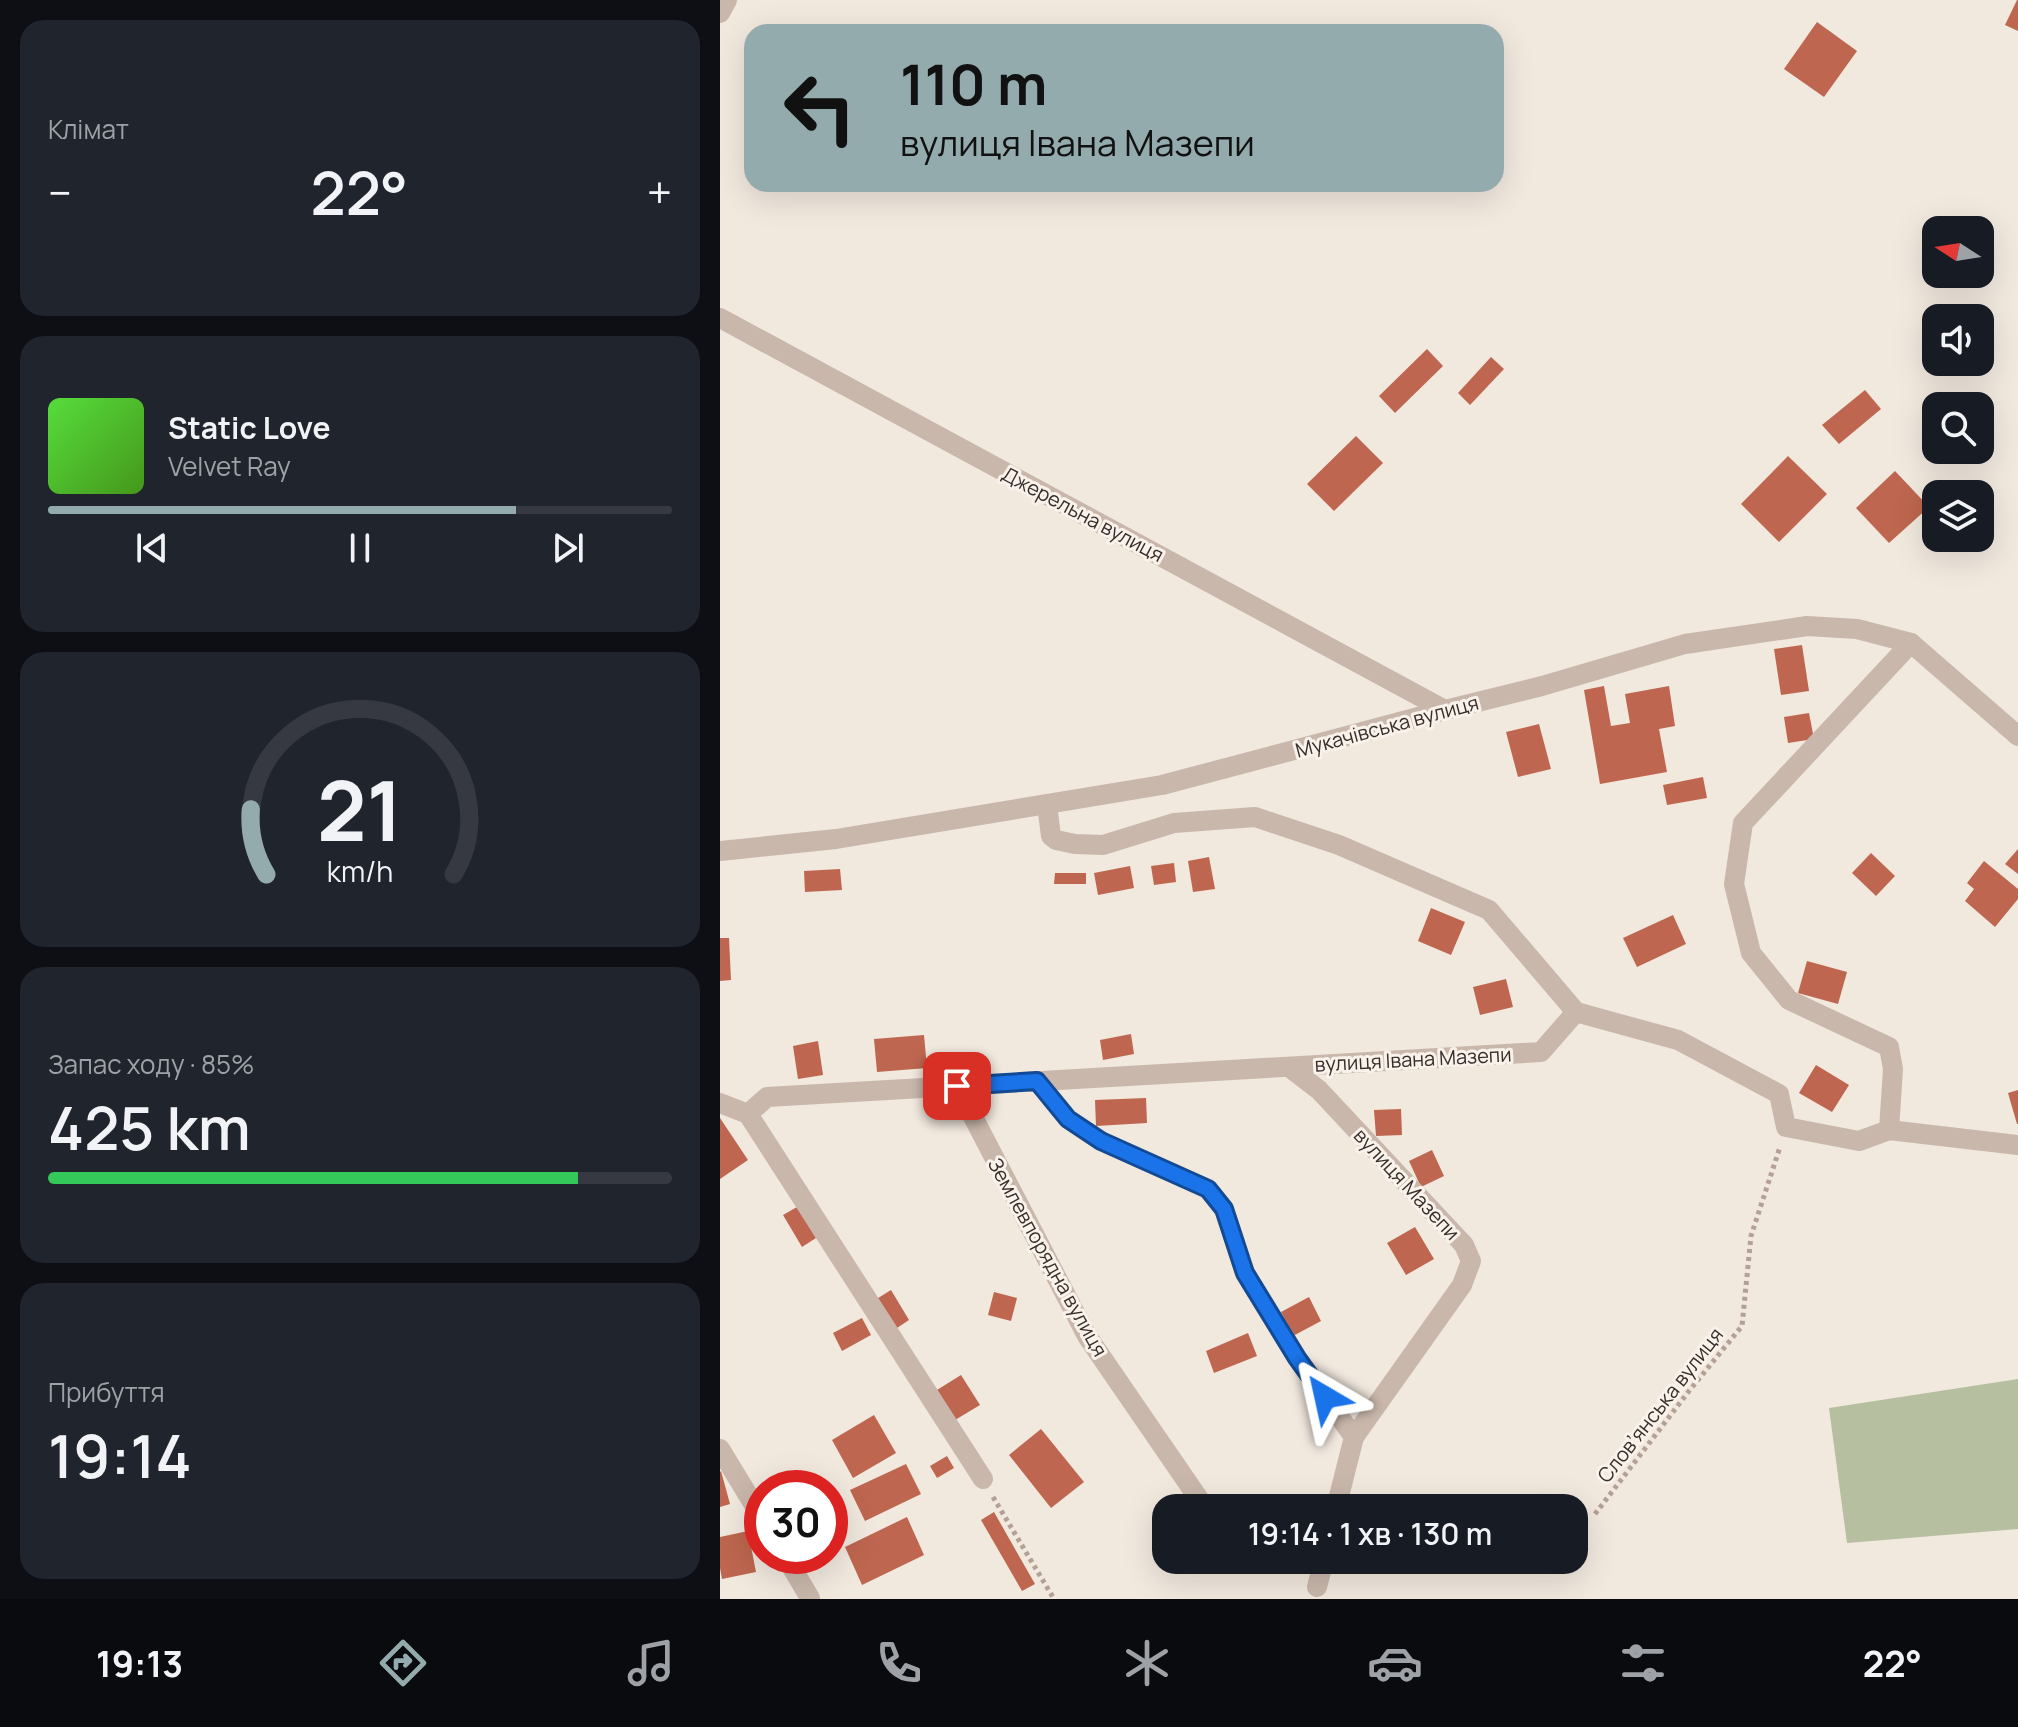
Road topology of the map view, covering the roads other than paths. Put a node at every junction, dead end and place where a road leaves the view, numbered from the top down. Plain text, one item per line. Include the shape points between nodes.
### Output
1 (727, 0) edge
2 (720, 13) edge
3 (720, 318) edge
4 (1911, 643) junction
5 (1445, 710) junction
6 (2018, 736) edge
7 (1047, 805) junction
8 (720, 851) edge
9 (1576, 1012) junction
10 (1289, 1067) junction
11 (1037, 1081) junction
12 (957, 1086) junction
13 (720, 1103) edge
14 (748, 1114) junction
15 (1889, 1130) junction
16 (2018, 1145) edge
17 (1354, 1437) junction
18 (720, 1449) edge
19 (983, 1479) road end
20 (744, 1488) edge
21 (1196, 1494) edge
22 (1340, 1494) edge
23 (796, 1574) edge
24 (1320, 1574) edge
25 (1317, 1587) dead end
26 (810, 1598) edge

1 - 2 street
3 - 5 street, Джерельна вулиця
4 - 5 street, Мукачівська вулиця via 1857,629 1807,626 1685,644
4 - 6 street, Мукачівська вулиця
4 - 15 street via 1743,823 1734,884 1751,953 1789,1000 1889,1047
5 - 7 street, Мукачівська вулиця via 1162,785
7 - 8 street, Мукачівська вулиця via 836,839
7 - 9 street via 1051,836 1075,844 1103,845 1174,823 1255,817 1339,845 1489,910
9 - 10 street, вулиця Івана Мазепи via 1541,1052
9 - 15 street via 1678,1040 1779,1094 1786,1127 1859,1141
10 - 11 street, вулиця Івана Мазепи
10 - 17 street, вулиця Мазепи via 1350,1122 1464,1245 1471,1261 1462,1285
11 - 12 street, вулиця Івана Мазепи
11 - 17 street via 1068,1119 1101,1141 1208,1189 1224,1209 1245,1273
12 - 14 street, вулиця Івана Мазепи via 767,1097
12 - 21 street, Землевпорядна вулиця via 1087,1336
13 - 14 street
14 - 19 street
15 - 16 street
17 - 22 street
18 - 20 street
23 - 26 street
24 - 25 street

